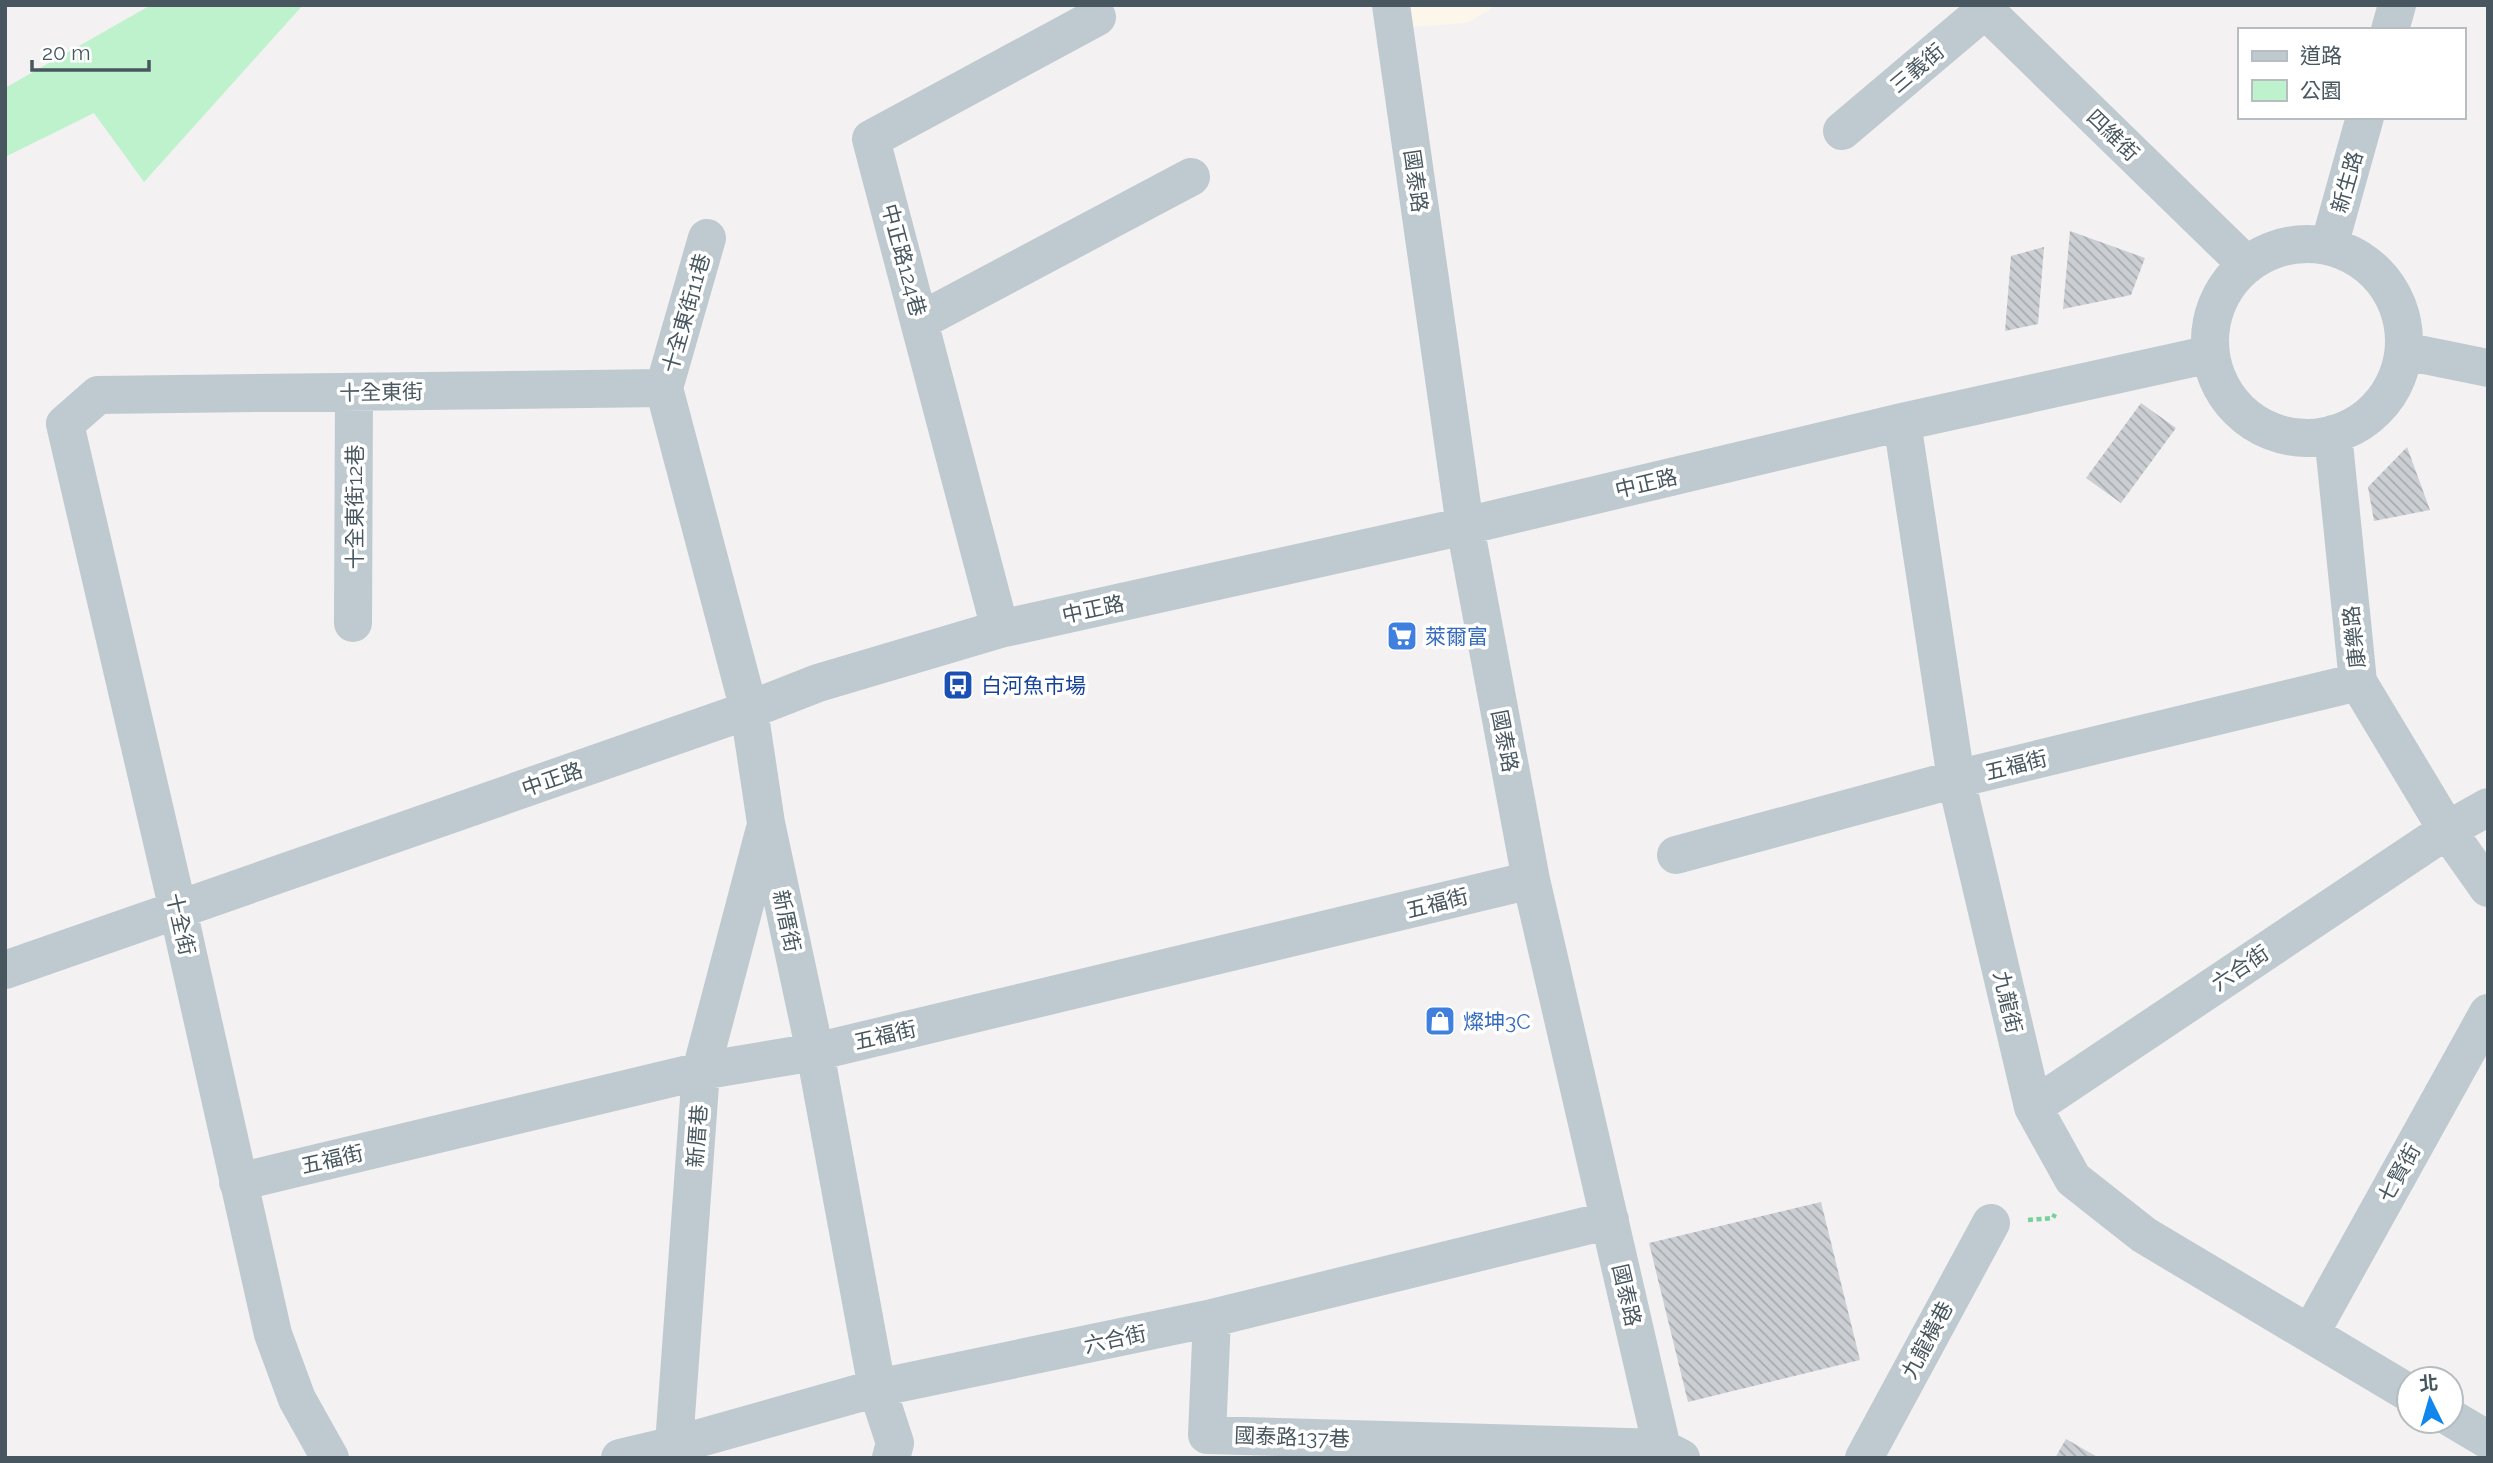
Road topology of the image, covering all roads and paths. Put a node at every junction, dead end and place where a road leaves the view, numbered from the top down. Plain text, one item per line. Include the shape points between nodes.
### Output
1 (1391, 5) edge
2 (2397, 5) edge
3 (1986, 7) edge
4 (1097, 17) dead end
5 (2391, 28) edge
6 (2364, 119) edge
7 (1842, 131) dead end
8 (1191, 177) dead end
9 (707, 238) dead end
10 (2329, 246) junction
11 (2246, 265) junction
12 (920, 321) junction
13 (2404, 351) junction
14 (2211, 354) junction
15 (2488, 368) edge
16 (664, 388) junction
17 (354, 392) junction
18 (98, 395) joint
19 (1902, 422) junction
20 (2333, 434) junction
21 (1465, 526) junction
22 (354, 623) dead end
23 (1000, 629) junction
24 (2358, 682) junction
25 (748, 710) junction
26 (1956, 779) junction
27 (2488, 807) edge
28 (766, 823) junction
29 (2447, 830) junction
30 (1676, 855) dead end
31 (1531, 880) junction
32 (2488, 888) edge
33 (178, 910) junction
34 (5, 970) edge
35 (2488, 1013) edge
36 (816, 1052) junction
37 (701, 1071) junction
38 (2032, 1107) junction
39 (2073, 1179) junction
40 (238, 1182) junction
41 (1610, 1220) junction
42 (1991, 1223) joint
43 (1212, 1318) junction
44 (2310, 1334) junction
45 (2395, 1385) edge
46 (877, 1388) junction
47 (2465, 1426) edge
48 (2488, 1440) edge
49 (674, 1452) edge
50 (1666, 1454) edge
51 (330, 1458) edge
52 (620, 1458) edge
53 (891, 1458) edge
54 (1864, 1458) edge

1 - 21 street, 國泰路
2 - 5 street
3 - 7 street, 三義街
3 - 11 street, 四維街
4 - 12 street, 中正路124巷 via 871,139
6 - 10 street, 新生路
8 - 12 street
9 - 16 street, 十全東街11巷
10 - 11 street via 2300,244 2271,250
10 - 13 street via 2355,256 2377,273 2394,296 2403,323
11 - 14 street via 2217,304 2210,329
12 - 23 street, 中正路124巷
13 - 15 street
13 - 20 street via 2397,379 2382,403 2360,422
14 - 19 street, 中正路
14 - 20 street via 2218,380 2253,422 2306,438
16 - 17 street, 十全東街
16 - 25 street, 新厝街
17 - 18 street, 十全東街
17 - 22 street, 十全東街12巷
18 - 33 street, 十全街 via 65,424
19 - 21 street, 中正路
19 - 26 street, 九龍街
20 - 24 street, 康樂路
21 - 23 street, 中正路
21 - 31 street, 國泰路
23 - 25 street, 中正路 via 818,683
24 - 26 street, 五福街
24 - 29 street, 康樂路
25 - 28 street, 新厝街
25 - 33 street, 中正路
26 - 30 street, 五福街
26 - 38 street, 九龍街
27 - 29 street, 六合街
28 - 36 street, 新厝街
28 - 37 street, 新厝巷
29 - 32 street, 康樂路
29 - 38 street, 六合街
31 - 36 street, 五福街
31 - 41 street, 國泰路
33 - 34 street, 中正路
33 - 40 street, 十全街
35 - 44 street, 七賢街
36 - 37 street, 五福街
36 - 46 street, 新厝街
37 - 40 street, 五福街
37 - 49 street, 新厝巷
38 - 39 street, 九龍街
39 - 42 path via 2053,1218
39 - 44 street, 九龍街 via 2144,1236
40 - 51 street, 十全街 via 273,1334 297,1399
41 - 43 street, 六合街
41 - 50 street, 國泰路
42 - 54 street, 九龍橫巷
43 - 46 street, 六合街
43 - 50 street, 國泰路137巷 via 1208,1435
44 - 45 street, 九龍街
46 - 49 street, 六合街
46 - 53 street, 新厝街 via 895,1443
47 - 48 street
49 - 52 street, 六合街

